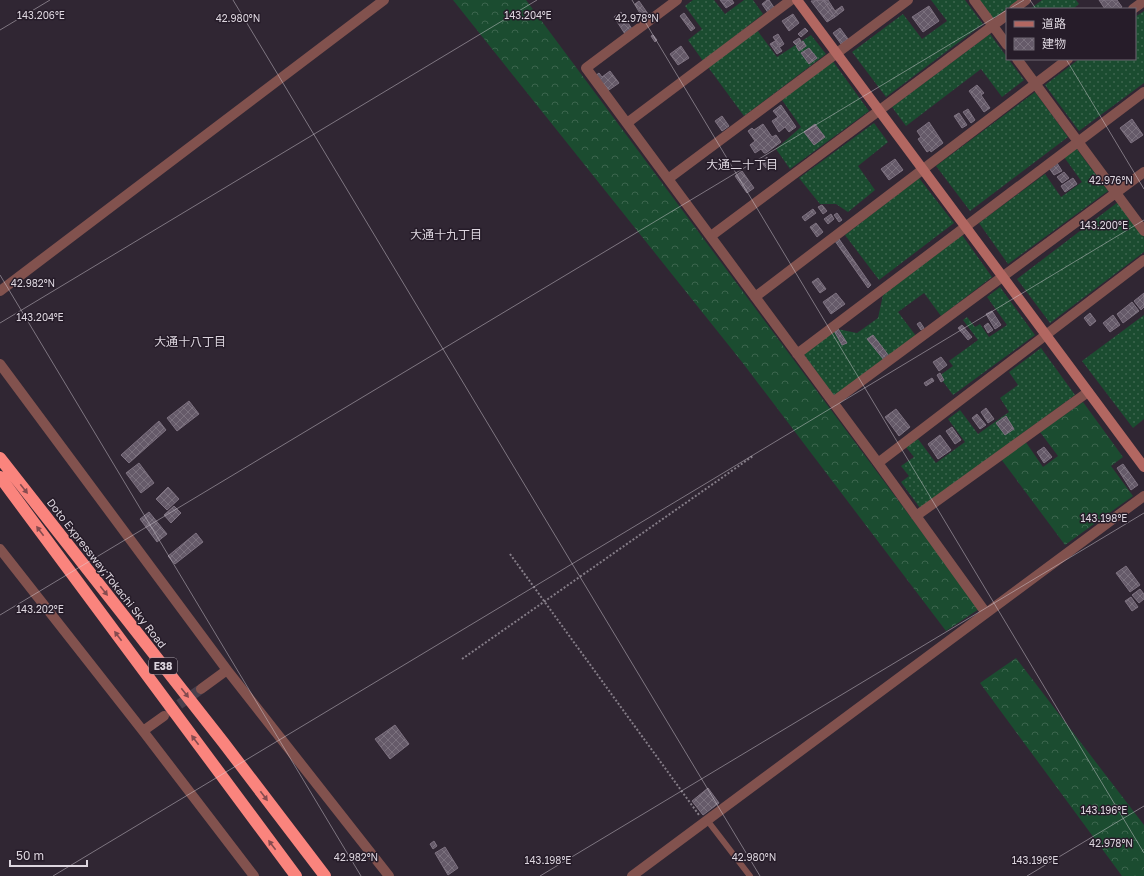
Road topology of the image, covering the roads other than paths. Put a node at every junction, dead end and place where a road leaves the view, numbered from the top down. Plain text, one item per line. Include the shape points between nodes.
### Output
1 (384, 0) edge
2 (677, 0) edge
3 (791, 0) edge
4 (796, 0) edge
5 (908, 0) edge
6 (974, 0) edge
7 (1026, 0) edge
8 (1144, 1) edge
9 (1015, 8) edge
10 (1134, 8) edge
11 (1006, 15) edge
12 (993, 25) junction
13 (1006, 44) edge
14 (837, 53) junction
15 (1019, 60) edge
16 (1067, 60) edge
17 (1035, 84) junction
18 (1144, 92) edge
19 (878, 111) junction
20 (627, 123) junction
21 (1078, 141) junction
22 (923, 169) junction
23 (1144, 172) edge
24 (668, 179) junction
25 (1116, 193) junction
26 (965, 227) junction
27 (1144, 231) edge
28 (711, 236) junction
29 (1144, 260) edge
30 (1002, 277) junction
31 (0, 291) edge
32 (755, 297) junction
33 (1045, 335) junction
34 (797, 354) junction
35 (0, 364) edge
36 (1088, 392) junction
37 (833, 402) junction
38 (0, 458) edge
39 (878, 463) junction
40 (1144, 467) edge
41 (0, 477) edge
42 (1144, 496) edge
43 (916, 516) junction
44 (0, 549) edge
45 (986, 613) junction
46 (227, 670) junction
47 (201, 689) tunnel mouth
48 (164, 716) tunnel mouth
49 (143, 731) junction
50 (706, 821) junction
51 (254, 876) edge
52 (296, 876) edge
53 (325, 876) edge
54 (390, 876) edge
55 (632, 876) edge
56 (750, 876) edge

1 - 31 street
2 - 20 street via 586,68
3 - 20 street
4 - 14 street
5 - 14 street
6 - 12 street
7 - 9 street
8 - 10 street
11 - 12 street
12 - 13 street
12 - 19 street
14 - 19 street
14 - 24 street
15 - 17 street
16 - 17 street
17 - 21 street
17 - 22 street
18 - 21 street
19 - 22 street
19 - 28 street
20 - 24 street
21 - 25 street
21 - 26 street
22 - 26 street
22 - 32 street
23 - 25 street
24 - 28 street
25 - 27 street
25 - 30 street
26 - 30 street
26 - 34 street
28 - 32 street
29 - 33 street
30 - 33 street
30 - 37 street
32 - 34 street
33 - 36 street
33 - 39 street
34 - 37 street
35 - 46 street
36 - 40 street
36 - 43 street
37 - 39 street
38 -> 53 highway, Doto Expressway;Tokachi Sky Road / E38
39 - 43 street
52 -> 41 highway, E38
42 - 45 street
43 - 45 street
44 - 49 street
45 - 50 street
46 - 47 street
46 - 54 street
48 - 49 street
49 - 51 street
50 - 55 street
50 - 56 lane

